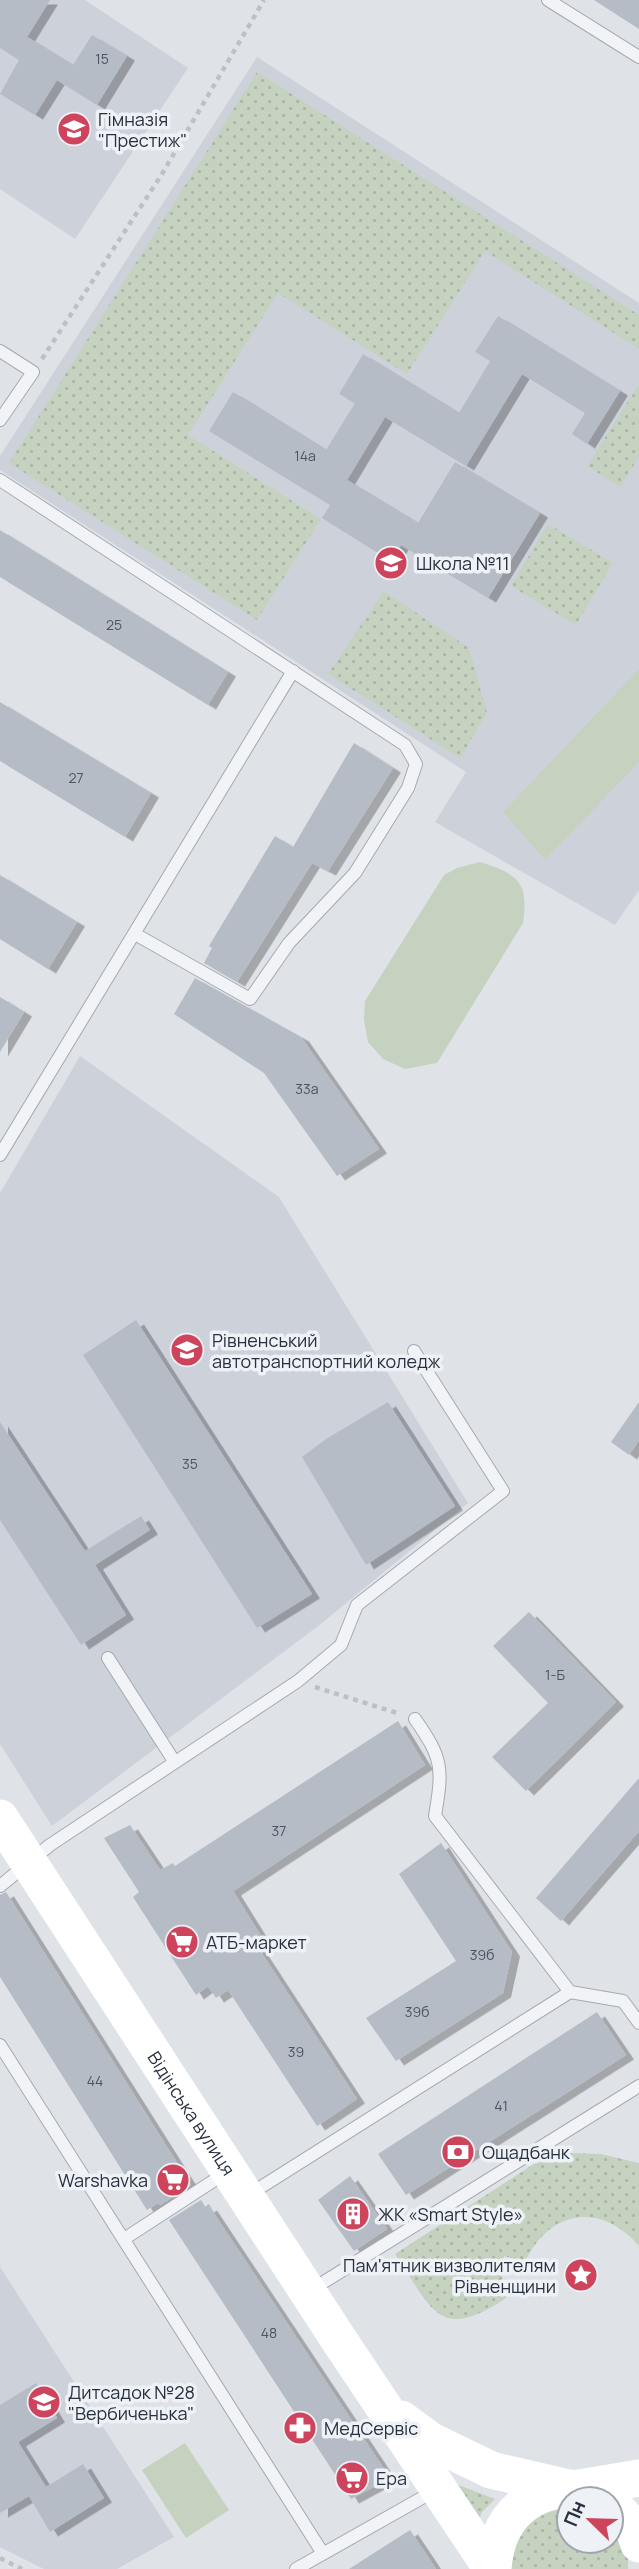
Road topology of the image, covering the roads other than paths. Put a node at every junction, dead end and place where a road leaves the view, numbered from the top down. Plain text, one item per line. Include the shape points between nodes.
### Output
1 (548, 0) edge
2 (639, 57) edge
3 (0, 351) edge
4 (0, 420) edge
5 (0, 480) edge
6 (293, 671) junction
7 (135, 934) junction
8 (0, 1155) edge
9 (414, 1351) dead end
10 (108, 1658) dead end
11 (415, 1719) road end
12 (174, 1761) junction
13 (0, 1818) edge
14 (30, 1864) junction
15 (0, 1886) edge
16 (570, 1992) junction
17 (639, 2023) edge
18 (0, 2045) edge
19 (639, 2086) edge
20 (238, 2183) junction
21 (124, 2239) junction
22 (307, 2292) junction
23 (386, 2408) junction
24 (639, 2478) edge
25 (617, 2485) edge
26 (555, 2486) edge
27 (439, 2489) junction
28 (555, 2494) edge
29 (625, 2518) edge
30 (639, 2544) edge
31 (322, 2552) junction
32 (296, 2569) edge
33 (493, 2569) edge

1 - 2 lane
3 - 4 lane via 33,372
5 - 6 lane
6 - 7 lane
6 - 7 lane via 405,745 416,764 408,788 355,873 289,943 250,999
7 - 8 lane
9 - 12 lane via 503,1491 357,1605 341,1645 298,1681
10 - 12 lane
11 - 16 lane via 434,1746 442,1775 435,1816
12 - 14 lane via 50,1845
13 - 14 main road, Відінська вулиця
14 - 15 lane
14 - 20 main road, Відінська вулиця
16 - 17 lane via 623,2001
16 - 20 lane
18 - 21 lane
19 - 22 lane
20 - 21 lane
20 - 22 main road, Відінська вулиця
21 - 31 lane
22 - 23 main road, Відінська вулиця
23 - 26 main road, Відінська вулиця via 432,2441 491,2470
23 - 27 main road, Відінська вулиця
24 - 25 main road
27 - 31 lane
27 - 33 main road, Відінська вулиця
28 - 33 main road via 541,2494 514,2511 501,2529
29 - 30 main road
31 - 32 lane

